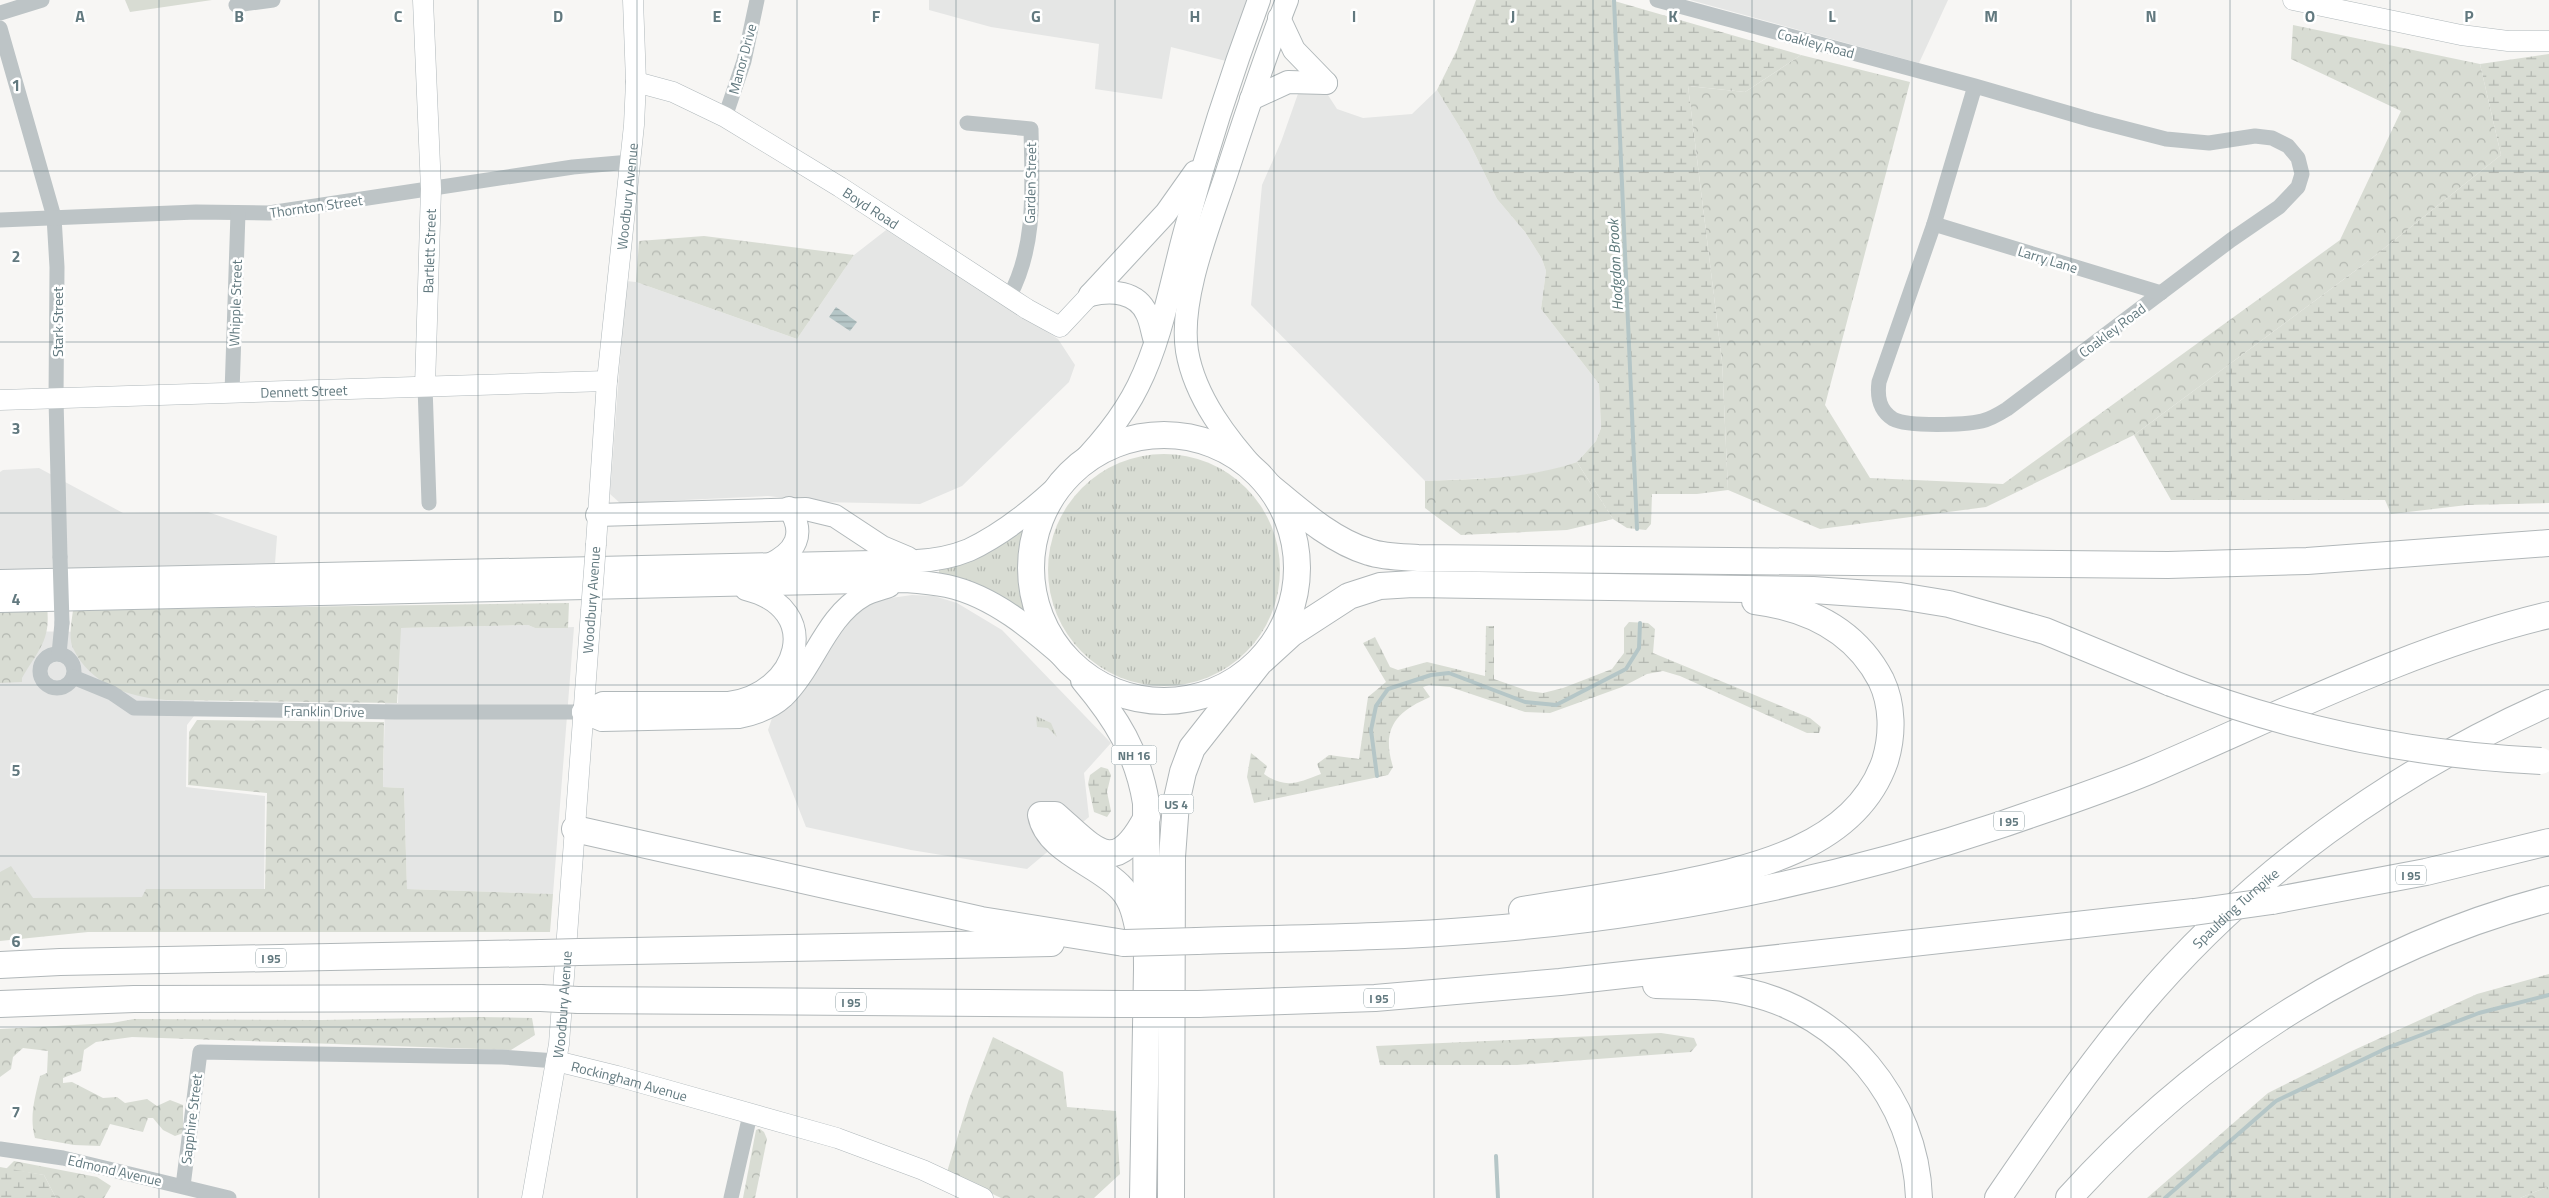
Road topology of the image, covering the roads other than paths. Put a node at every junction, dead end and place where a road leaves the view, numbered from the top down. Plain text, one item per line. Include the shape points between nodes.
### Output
1 (42, 0) edge
2 (273, 0) edge
3 (423, 0) edge
4 (633, 0) edge
5 (757, 0) edge
6 (1259, 0) edge
7 (1656, 0) edge
8 (2293, 0) edge
9 (236, 5) dead end
10 (1283, 9) edge
11 (0, 14) edge
12 (0, 28) edge
13 (2549, 40) edge
14 (636, 82) junction
15 (1975, 86) junction
16 (1251, 99) junction
17 (725, 117) junction
18 (967, 123) dead end
19 (1211, 144) junction
20 (630, 162) junction
21 (431, 189) junction
22 (238, 213) junction
23 (54, 217) junction
24 (0, 220) edge
25 (1934, 224) junction
26 (2162, 293) junction
27 (1090, 295) junction
28 (1008, 297) junction
29 (1155, 341) junction
30 (607, 381) junction
31 (425, 386) junction
32 (232, 392) junction
33 (56, 399) junction
34 (0, 400) edge
35 (1078, 467) junction
36 (1264, 481) junction
37 (429, 503) dead end
38 (789, 508) junction
39 (597, 515) junction
40 (2549, 543) edge
41 (917, 561) junction
42 (769, 565) junction
43 (0, 581) edge
44 (905, 581) junction
45 (721, 584) junction
46 (1668, 588) junction
47 (0, 600) edge
48 (2549, 615) edge
49 (58, 654) junction
50 (1067, 660) junction
51 (1258, 662) junction
52 (73, 676) junction
53 (2549, 703) edge
54 (583, 712) junction
55 (2545, 761) edge
56 (1147, 817) junction
57 (575, 829) junction
58 (2549, 842) edge
59 (2549, 899) edge
60 (1442, 932) junction
61 (1124, 943) junction
62 (0, 965) edge
63 (1147, 969) junction
64 (1560, 982) junction
65 (0, 1004) edge
66 (200, 1052) joint
67 (556, 1061) junction
68 (750, 1114) junction
69 (1144, 1146) junction
70 (0, 1149) edge
71 (183, 1186) junction
72 (199, 1194) edge
73 (229, 1198) edge
74 (532, 1198) edge
75 (731, 1198) edge
76 (983, 1198) edge
77 (1126, 1198) edge
78 (1143, 1198) edge
79 (1171, 1198) edge
80 (1919, 1198) edge
81 (1998, 1198) edge
82 (2069, 1198) edge

1 - 11 street
2 - 9 street
3 - 21 street, Bartlett Street
4 - 14 street, Woodbury Avenue
5 - 17 street, Manor Drive via 744,61
6 - 19 main road
7 - 15 street, Coakley Road
8 - 13 street via 2461,35 2508,41
10 - 16 main road
10 - 16 main road via 1294,50 1326,83 1288,82
12 - 23 street, Stark Street
14 - 17 street, Boyd Road via 673,92
14 - 20 street, Woodbury Avenue
15 - 25 street, Coakley Road
15 - 26 street, Coakley Road via 2173,140 2208,143 2255,136 2272,138 2288,146 2298,158 2302,174 2298,187 2279,207
16 - 36 main road via 1190,291 1185,331 1190,367 1201,393 1232,443
17 - 28 street, Boyd Road via 848,192
18 - 28 street, Garden Street via 1031,130 1028,238 1022,271
19 - 27 main road via 1166,212
19 - 29 main road
20 - 21 street, Thornton Street via 573,167
20 - 30 street, Woodbury Avenue
21 - 22 street, Thornton Street via 294,210
21 - 31 street, Bartlett Street
22 - 23 street, Thornton Street
22 - 32 street, Whipple Street
23 - 24 street, Thornton Street
23 - 33 street, Stark Street
25 - 26 street, Larry Lane
25 - 26 street, Coakley Road via 1879,382 1877,396 1882,409 1894,419 1910,423 1972,423 1996,416
27 - 28 street, Boyd Road via 1060,327
27 - 29 main road via 1105,292 1130,296 1147,314
29 - 35 main road via 1132,399
30 - 31 street, Dennett Street
30 - 39 street, Woodbury Avenue
31 - 32 street, Dennett Street
31 - 37 street, Bartlett Street
32 - 33 street, Dennett Street
33 - 34 street, Dennett Street
33 - 49 street, Stark Street, bridge via 62,623
35 - 36 highway via 1120,443 1169,435 1217,446 1246,463
35 - 41 main road via 1015,520 977,545 944,558
35 - 50 highway via 1048,505 1036,536 1033,560 1033,585 1040,616 1052,642
36 - 40 highway via 1312,521 1350,545 1370,552 1418,558 2168,566 2317,561
36 - 51 highway via 1287,516 1296,548 1297,582 1284,628
38 - 39 main road
38 - 41 main road via 835,516 882,547
38 - 42 main road via 795,518 797,537 787,554
39 - 54 street, Woodbury Avenue, bridge
41 - 42 main road
42 - 43 main road
44 - 45 main road
44 - 50 main road via 948,586 989,603 1024,624
44 - 54 main road via 864,595 852,605 831,627 783,697 753,714 602,720
45 - 47 main road
45 - 54 main road via 763,593 776,600 790,619 794,628 794,654 776,681 764,691 741,701 603,703
46 - 51 highway via 1380,586 1339,602
46 - 55 highway, bridge via 1850,591 1949,604 2045,631 2171,683 2252,712 2348,737 2448,754
46 - 60 highway via 1784,606 1822,620 1849,638 1874,667 1888,700 1891,726 1888,750 1874,783 1851,811 1828,831 1772,861 1654,888 1518,911
48 - 60 highway, I 95 via 2494,628 2451,644 2326,693 2102,789 1886,860 1750,893 1660,909 1568,922
49 - 52 street via 66,656 72,664
49 - 52 street via 50,655 42,662 43,682 60,688 67,685
50 - 51 highway via 1103,688 1158,700 1192,698 1219,689 1240,678
50 - 56 highway, NH 16 via 1099,699 1128,744 1142,778
51 - 79 highway, US 4 via 1192,748 1174,815
52 - 54 street, Franklin Drive via 112,693 134,708
53 - 81 highway, Spaulding Turnpike via 2472,739 2390,787 2312,841 2261,884 2198,942 2140,1004 2081,1079
54 - 57 street, Woodbury Avenue
56 - 63 highway, NH 16
56 - 63 highway via 1130,844 1114,853 1097,850 1055,815 1041,815 1043,828 1074,855 1112,880 1129,898
57 - 61 highway via 981,920
57 - 67 street, Woodbury Avenue
58 - 64 highway, I 95, bridge via 2426,872 2272,901
59 - 82 highway via 2406,949 2339,982 2282,1016 2242,1042 2167,1100 2098,1165
60 - 61 highway, I 95, bridge
61 - 62 highway, I 95, bridge
63 - 69 highway, NH 16
64 - 65 highway, I 95, bridge via 1375,998 1198,1004 541,998 134,999
64 - 80 highway via 1722,988 1766,997 1815,1020 1853,1049 1890,1096 1912,1150
66 - 67 street, Rockingham Avenue via 502,1057
66 - 71 street, Sapphire Street
67 - 68 street, Rockingham Avenue
67 - 74 street, Woodbury Avenue
68 - 75 street
68 - 76 street, Rockingham Avenue via 863,1147
69 - 77 highway
69 - 78 highway, NH 16
70 - 71 street, Edmond Avenue via 63,1158
71 - 72 street, Edmond Avenue
72 - 73 street, Edmond Avenue

